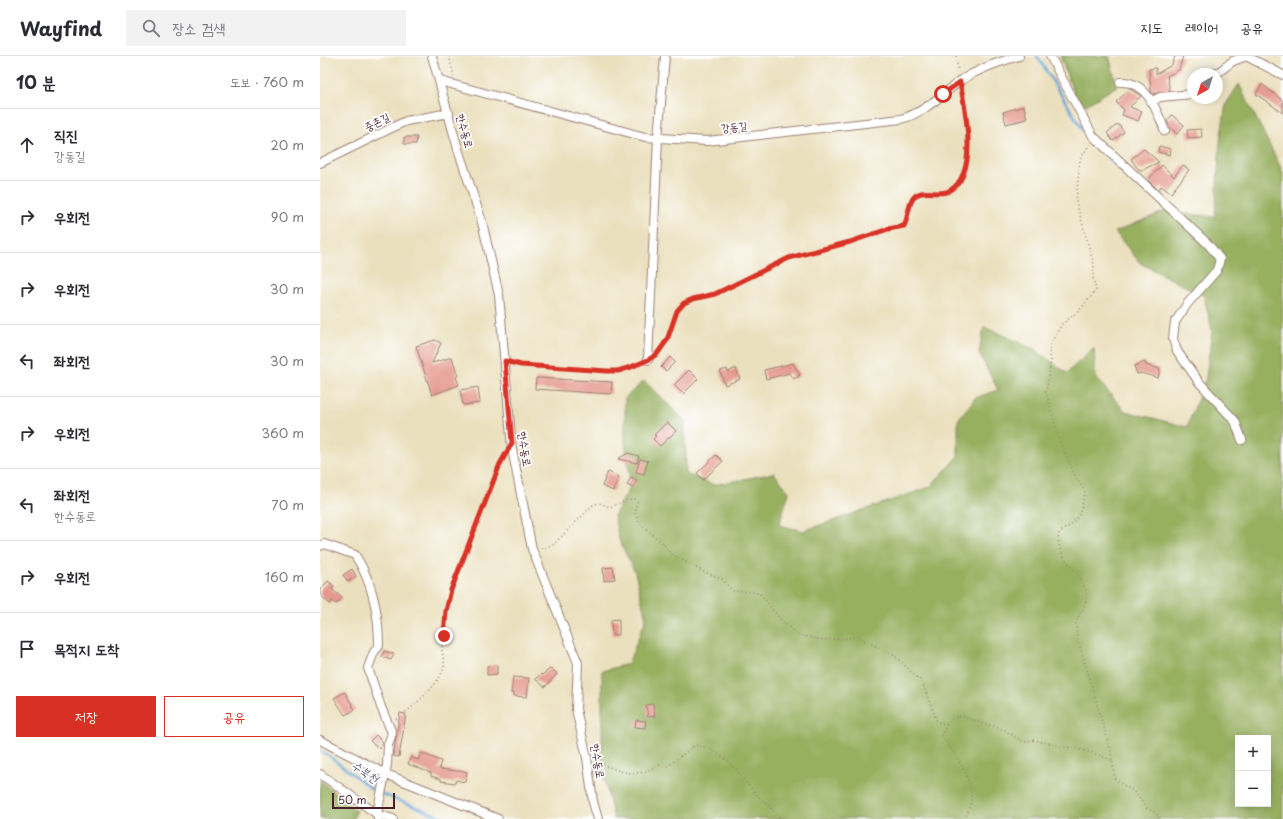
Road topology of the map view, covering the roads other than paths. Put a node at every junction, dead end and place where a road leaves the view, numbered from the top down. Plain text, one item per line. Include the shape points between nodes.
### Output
1 (432, 56) edge
2 (665, 56) edge
3 (1019, 56) edge
4 (1050, 56) edge
5 (1246, 56) edge
6 (1223, 69) edge
7 (1283, 75) edge
8 (440, 81) junction
9 (1120, 82) dead end
10 (1187, 95) edge
11 (1151, 102) junction
12 (449, 113) junction
13 (1165, 131) dead end
14 (658, 138) junction
15 (320, 163) edge
16 (648, 360) road end
17 (1242, 440) dead end
18 (320, 546) edge
19 (320, 740) edge
20 (320, 774) edge
21 (385, 777) junction
22 (378, 815) edge
23 (393, 819) edge
24 (498, 819) edge
25 (598, 819) edge

1 - 8 street, 한수동로
2 - 14 street
3 - 14 street, 강동길 via 997,62 960,82 919,113 901,119 707,141
4 - 17 street via 1093,136 1220,258 1217,270 1188,303 1176,322 1173,339 1177,351 1200,382 1235,421
5 - 6 street
5 - 7 street
8 - 12 street, 한수동로
8 - 14 street, 강동길 via 645,137
9 - 11 street via 1129,81 1135,84 1145,92
10 - 11 street via 1160,97
11 - 13 street
12 - 15 street, 중촌길 via 406,121
12 - 25 street, 한수동로 via 482,222 499,295 512,443 532,548 578,663 576,709
14 - 16 street
18 - 21 street via 324,544 355,555 370,584 376,606 379,646 368,668 392,733 388,745
19 - 21 street
20 - 22 street
21 - 22 street
21 - 24 street
22 - 23 street

